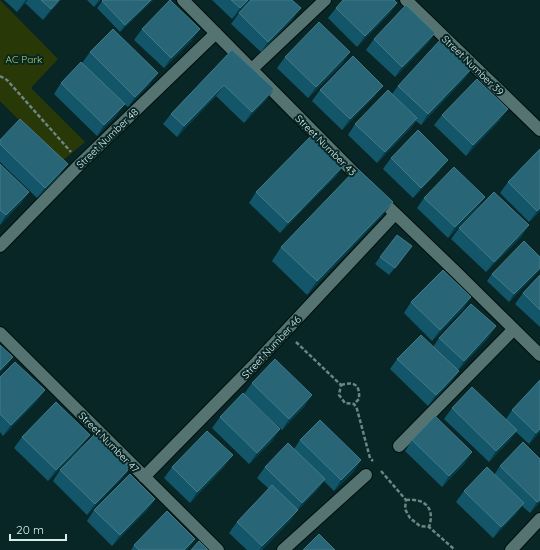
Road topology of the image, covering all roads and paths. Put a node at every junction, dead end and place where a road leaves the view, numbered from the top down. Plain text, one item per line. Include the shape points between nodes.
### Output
1 (183, 0) edge
2 (325, 0) edge
3 (406, 0) edge
4 (216, 33) junction
5 (252, 69) junction
6 (0, 76) edge
7 (540, 130) edge
8 (81, 163) junction
9 (395, 214) junction
10 (0, 246) edge
11 (514, 329) junction
12 (0, 332) edge
13 (284, 332) junction
14 (540, 355) edge
15 (341, 385) junction
16 (354, 404) junction
17 (399, 446) dead end
18 (374, 463) dead end
19 (378, 468) dead end
20 (366, 474) dead end
21 (144, 477) junction
22 (406, 500) junction
23 (540, 519) edge
24 (429, 527) junction
25 (218, 550) edge
26 (283, 550) edge
27 (454, 550) edge
28 (512, 550) edge

1 - 4 street, Street Number 43
2 - 5 street
3 - 7 street, Street Number 39
4 - 5 street, Street Number 43
4 - 8 street, Street Number 48
5 - 9 street, Street Number 43
6 - 8 path via 7,80
8 - 10 street, Street Number 48
9 - 11 street, Street Number 43
9 - 13 street, Street Number 46
11 - 14 street, Street Number 43
11 - 17 street
12 - 21 street, Street Number 47
13 - 15 path
13 - 21 street, Street Number 46
15 - 16 path via 339,395 345,403
15 - 16 path via 357,385 360,399
16 - 18 path via 358,409 370,458
19 - 22 path
20 - 26 street
21 - 25 street, Street Number 47
22 - 24 path via 405,509 410,518 420,526
22 - 24 path via 422,502 430,510 432,519
23 - 28 street
24 - 27 path

